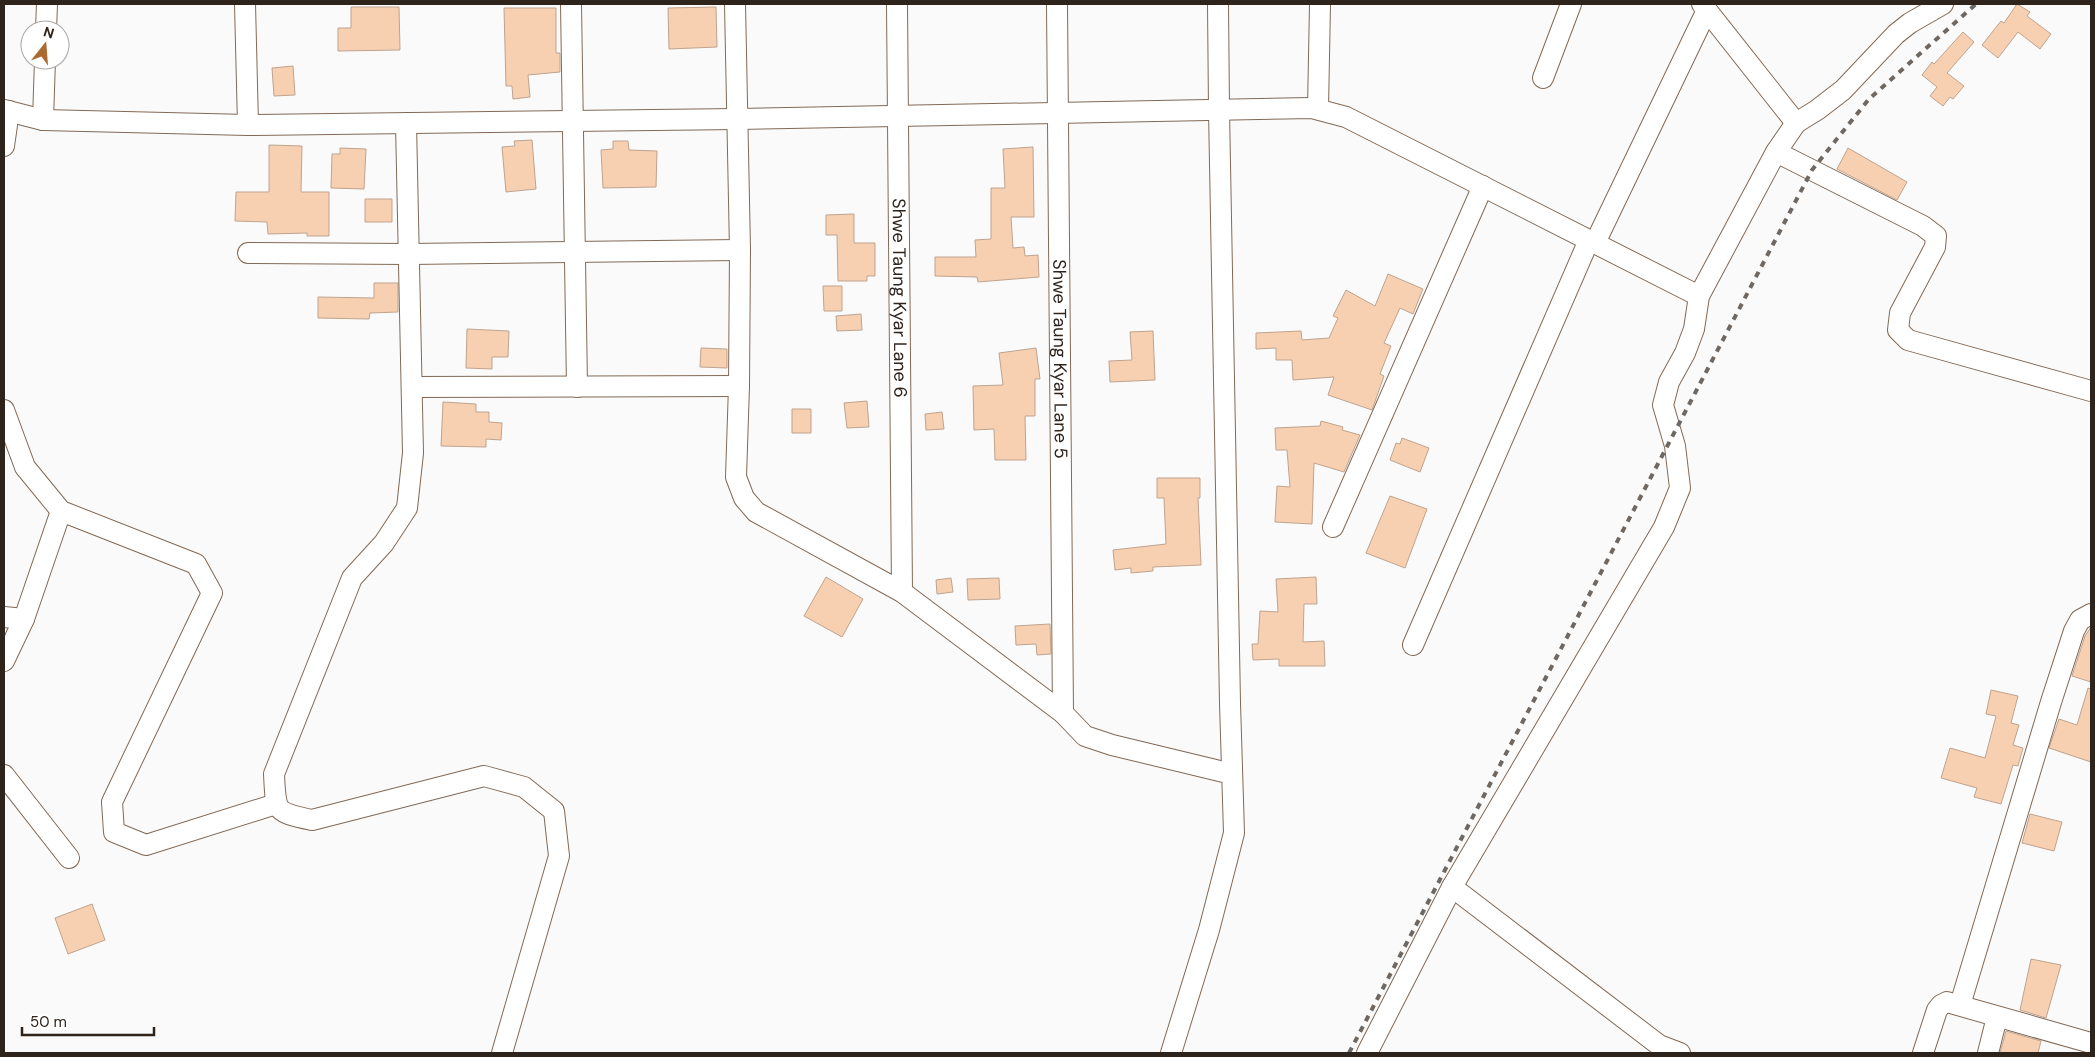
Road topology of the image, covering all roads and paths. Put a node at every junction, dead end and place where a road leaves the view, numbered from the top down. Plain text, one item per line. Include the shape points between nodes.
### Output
1 (47, 4) edge
2 (245, 4) edge
3 (571, 4) edge
4 (735, 4) edge
5 (896, 4) edge
6 (1057, 4) edge
7 (1218, 4) edge
8 (1320, 4) edge
9 (1571, 4) edge
10 (1943, 4) edge
11 (1704, 7) edge
12 (46, 20) edge
13 (45, 70) edge
14 (1543, 78) dead end
15 (1318, 109) junction
16 (6, 110) edge
17 (1219, 110) junction
18 (1058, 113) junction
19 (898, 116) junction
20 (737, 119) junction
21 (43, 120) junction
22 (573, 121) junction
23 (406, 123) junction
24 (1796, 123) junction
25 (248, 125) junction
26 (4, 146) edge
27 (1776, 152) junction
28 (1483, 186) junction
29 (1592, 241) junction
30 (740, 250) junction
31 (574, 252) junction
32 (248, 253) dead end
33 (409, 254) junction
34 (1699, 296) junction
35 (739, 386) junction
36 (412, 387) junction
37 (577, 387) junction
38 (2091, 391) edge
39 (4, 410) edge
40 (61, 511) junction
41 (1333, 527) dead end
42 (902, 592) junction
43 (2091, 614) edge
44 (4, 617) edge
45 (24, 619) junction
46 (1413, 645) dead end
47 (4, 661) edge
48 (1062, 713) junction
49 (1232, 774) junction
50 (4, 775) edge
51 (276, 804) junction
52 (69, 858) dead end
53 (1452, 887) junction
54 (1960, 1005) junction
55 (1997, 1017) junction
56 (2091, 1043) edge
57 (502, 1053) edge
58 (1171, 1053) edge
59 (1367, 1053) edge
60 (1680, 1053) edge
61 (1923, 1053) edge
62 (1988, 1053) edge

1 - 12 street
2 - 25 street
3 - 22 street
4 - 20 street
5 - 19 street, Shwe Taung Kyar Lane 6
6 - 18 street, Shwe Taung Kyar Lane 5
7 - 17 street
8 - 15 street
9 - 14 street
10 - 24 street via 1896,34 1843,90
11 - 24 street
11 - 29 street
13 - 21 street
15 - 17 street
15 - 28 street via 1346,117
16 - 21 street
16 - 26 street
17 - 18 street
17 - 49 street
18 - 19 street
18 - 48 street, Shwe Taung Kyar Lane 5
19 - 20 street
19 - 42 street, Shwe Taung Kyar Lane 6
20 - 22 street
20 - 30 street
21 - 25 street
22 - 23 street
22 - 31 street
23 - 25 street
23 - 33 street
24 - 27 street
27 - 34 street
27 - 38 street via 1923,226 1936,236 1935,247 1900,313 1898,330 1908,340
28 - 29 street
28 - 41 street
29 - 34 street
29 - 46 street
30 - 31 street
30 - 35 street
31 - 33 street
31 - 37 street
32 - 33 street
33 - 36 street
34 - 53 street via 1694,329 1669,382 1664,405 1679,467 1680,488 1675,505
35 - 37 street
35 - 42 street via 736,477 744,498 756,512
36 - 37 street
36 - 51 street via 413,453 407,508 384,543 352,578 274,774
39 - 40 street via 25,467
40 - 45 street
40 - 51 street via 196,564 212,592 112,802 114,832 146,844
42 - 48 street
43 - 54 street via 2080,620 2074,631
44 - 45 street
45 - 47 street
48 - 49 street via 1085,736 1112,746
49 - 58 street via 1234,833 1209,930
50 - 52 street
51 - 57 street via 286,814 312,820 484,776 524,787 554,812 559,856
53 - 59 street
53 - 60 street via 1651,1039
54 - 55 street
54 - 61 street via 1947,1002 1941,1005 1933,1017
55 - 56 street
55 - 62 street

